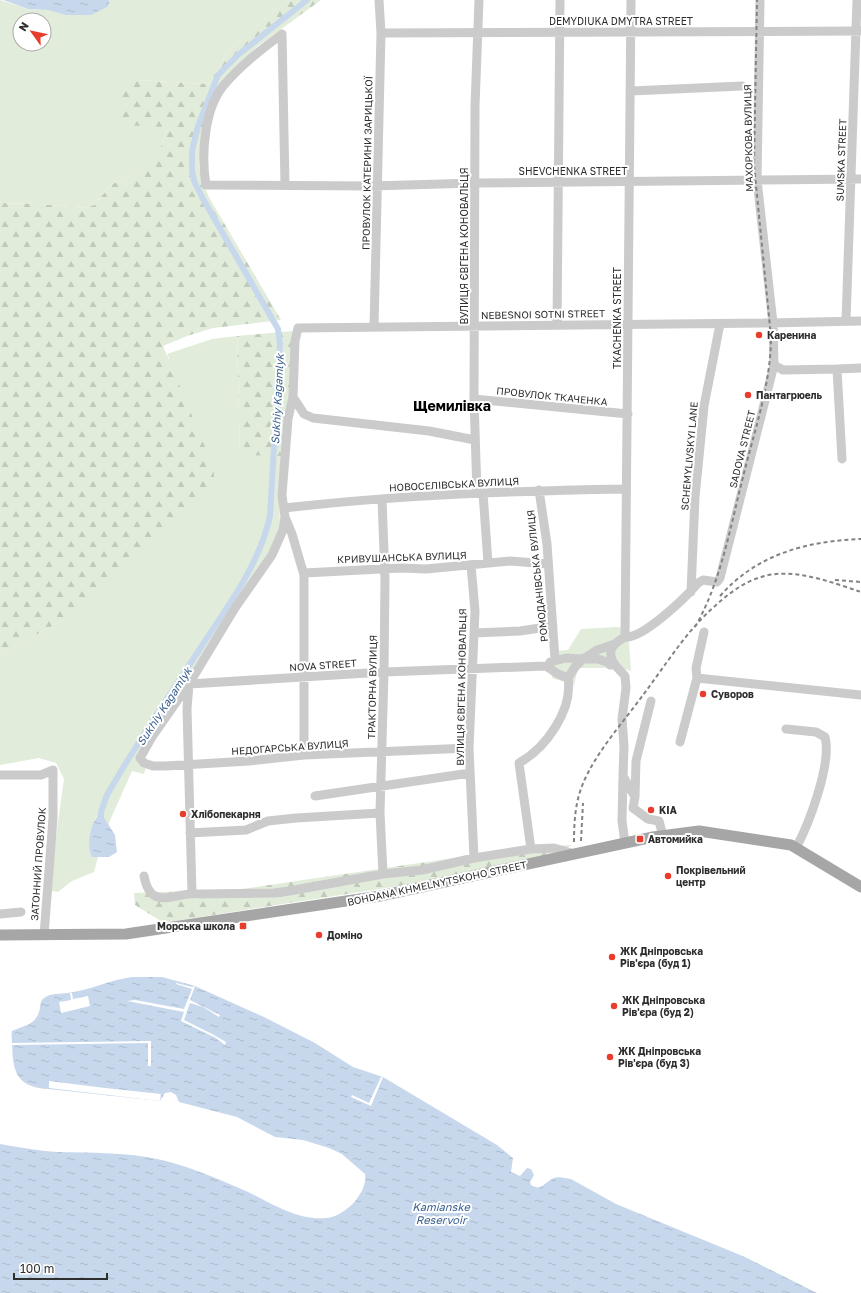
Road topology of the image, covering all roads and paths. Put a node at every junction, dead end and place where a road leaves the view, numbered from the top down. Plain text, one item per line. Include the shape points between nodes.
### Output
1 (379, 0) edge
2 (479, 0) edge
3 (560, 0) edge
4 (631, 0) edge
5 (760, 0) edge
6 (857, 0) edge
7 (759, 31) junction
8 (858, 31) edge
9 (381, 33) junction
10 (477, 33) junction
11 (560, 33) junction
12 (631, 33) junction
13 (742, 86) dead end
14 (631, 90) junction
15 (851, 179) junction
16 (861, 179) edge
17 (757, 180) junction
18 (559, 182) junction
19 (629, 182) junction
20 (476, 183) junction
21 (285, 185) junction
22 (377, 186) junction
23 (846, 321) junction
24 (861, 321) edge
25 (773, 323) junction
26 (628, 324) junction
27 (720, 324) junction
28 (557, 325) junction
29 (474, 326) junction
30 (374, 327) junction
31 (774, 365) junction
32 (861, 368) edge
33 (837, 369) junction
34 (293, 397) junction
35 (474, 399) junction
36 (628, 414) junction
37 (475, 440) junction
38 (842, 459) dead end
39 (626, 489) junction
40 (539, 490) junction
41 (480, 493) junction
42 (382, 499) junction
43 (284, 508) junction
44 (285, 517) junction
45 (488, 563) junction
46 (548, 564) junction
47 (471, 565) junction
48 (384, 569) junction
49 (304, 573) junction
50 (691, 592) junction
51 (553, 626) junction
52 (704, 632) dead end
53 (474, 633) junction
54 (625, 637) junction
55 (612, 645) junction
56 (583, 659) junction
57 (555, 660) junction
58 (615, 665) junction
59 (546, 666) junction
60 (575, 667) junction
61 (473, 668) junction
62 (384, 672) junction
63 (304, 678) junction
64 (568, 678) junction
65 (697, 678) junction
66 (189, 684) junction
67 (861, 695) edge
68 (651, 701) dead end
69 (786, 730) dead end
70 (680, 742) dead end
71 (469, 748) junction
72 (382, 751) junction
73 (304, 755) junction
74 (188, 764) junction
75 (470, 773) junction
76 (0, 775) edge
77 (623, 776) junction
78 (380, 786) junction
79 (315, 796) dead end
80 (635, 797) junction
81 (622, 800) junction
82 (633, 808) junction
83 (380, 813) junction
84 (190, 833) junction
85 (663, 836) junction
86 (625, 843) junction
87 (532, 848) junction
88 (796, 848) junction
89 (575, 854) junction
90 (474, 858) junction
91 (383, 874) junction
92 (144, 876) dead end
93 (861, 887) edge
94 (192, 893) junction
95 (21, 912) dead end
96 (0, 914) edge
97 (0, 935) edge
98 (44, 935) junction

1 - 9 street, ПРОВУЛОК КАТЕРИНИ ЗАРИЦЬКОЇ
2 - 10 street, ВУЛИЦЯ ЄВГЕНА КОНОВАЛЬЦЯ
3 - 11 street
4 - 12 street, TKACHENKA STREET
5 - 7 street, МАХОРКОВА ВУЛИЦЯ
6 - 8 street, SUMSKA STREET
7 - 8 street, DEMYDIUKA DMYTRA STREET
7 - 12 street, DEMYDIUKA DMYTRA STREET
7 - 17 street, МАХОРКОВА ВУЛИЦЯ
8 - 15 street, SUMSKA STREET
9 - 10 street, DEMYDIUKA DMYTRA STREET
9 - 22 street, ПРОВУЛОК КАТЕРИНИ ЗАРИЦЬКОЇ
10 - 11 street, DEMYDIUKA DMYTRA STREET
10 - 20 street, ВУЛИЦЯ ЄВГЕНА КОНОВАЛЬЦЯ
11 - 12 street, DEMYDIUKA DMYTRA STREET
11 - 18 street via 557,138
12 - 14 street, TKACHENKA STREET
13 - 14 street
14 - 19 street, TKACHENKA STREET
15 - 16 street, SHEVCHENKA STREET
15 - 17 street, SHEVCHENKA STREET
15 - 23 street, SUMSKA STREET
17 - 19 street, SHEVCHENKA STREET
17 - 25 street, МАХОРКОВА ВУЛИЦЯ
18 - 19 street, SHEVCHENKA STREET
18 - 20 street, SHEVCHENKA STREET
18 - 28 street
19 - 26 street, TKACHENKA STREET
20 - 22 street, SHEVCHENKA STREET
20 - 29 street, ВУЛИЦЯ ЄВГЕНА КОНОВАЛЬЦЯ
21 - 21 street, SHEVCHENKA STREET via 282,34 223,86 211,109 202,165 206,185
21 - 22 street, SHEVCHENKA STREET
22 - 30 street, ПРОВУЛОК КАТЕРИНИ ЗАРИЦЬКОЇ
23 - 24 street, NEBESNOI SOTNI STREET
23 - 25 street, NEBESNOI SOTNI STREET
25 - 27 street, NEBESNOI SOTNI STREET
25 - 31 street, SADOVA STREET
26 - 27 street, NEBESNOI SOTNI STREET
26 - 28 street, NEBESNOI SOTNI STREET
26 - 36 street, TKACHENKA STREET
27 - 50 street, SCHEMYLIVSKYI LANE via 704,406 695,497
28 - 29 street, NEBESNOI SOTNI STREET
29 - 30 street, NEBESNOI SOTNI STREET
29 - 35 street, ВУЛИЦЯ ЄВГЕНА КОНОВАЛЬЦЯ
30 - 34 street, NEBESNOI SOTNI STREET via 298,328 295,341
31 - 33 street via 783,370
31 - 50 street, SADOVA STREET via 720,578 717,582 703,580
32 - 33 street
33 - 38 street
34 - 37 street via 304,414 312,418 408,428
34 - 43 street via 288,419 283,474
35 - 36 street, ПРОВУЛОК ТКАЧЕНКА
35 - 37 street, ВУЛИЦЯ ЄВГЕНА КОНОВАЛЬЦЯ
36 - 39 street, TKACHENKA STREET
37 - 41 street, ВУЛИЦЯ ЄВГЕНА КОНОВАЛЬЦЯ
39 - 40 street, НОВОСЕЛІВСЬКА ВУЛИЦЯ
39 - 54 street, TKACHENKA STREET
40 - 41 street, НОВОСЕЛІВСЬКА ВУЛИЦЯ
40 - 46 street, РОМОДАНІВСЬКА ВУЛИЦЯ
41 - 42 street, НОВОСЕЛІВСЬКА ВУЛИЦЯ
41 - 45 street, ВУЛИЦЯ ЄВГЕНА КОНОВАЛЬЦЯ
42 - 43 street, НОВОСЕЛІВСЬКА ВУЛИЦЯ
42 - 48 street, ТРАКТОРНА ВУЛИЦЯ
43 - 44 street
44 - 49 street
44 - 66 street via 283,530 272,555 235,608
45 - 46 street, КРИВУШАНСЬКА ВУЛИЦЯ via 529,561
45 - 47 street, КРИВУШАНСЬКА ВУЛИЦЯ
46 - 51 street, РОМОДАНІВСЬКА ВУЛИЦЯ
47 - 48 street, КРИВУШАНСЬКА ВУЛИЦЯ
47 - 53 street, ВУЛИЦЯ ЄВГЕНА КОНОВАЛЬЦЯ
48 - 49 street, КРИВУШАНСЬКА ВУЛИЦЯ
48 - 62 street, ТРАКТОРНА ВУЛИЦЯ
49 - 63 street
50 - 54 street via 654,624 630,637
51 - 53 street via 520,631
51 - 57 street, РОМОДАНІВСЬКА ВУЛИЦЯ
52 - 65 street via 696,668
53 - 61 street, ВУЛИЦЯ ЄВГЕНА КОНОВАЛЬЦЯ
54 - 55 street
55 - 56 street via 597,650
55 - 58 street via 611,655
56 - 57 street
56 - 58 street via 598,659
56 - 60 street
57 - 59 street
58 - 60 street via 594,664
58 - 77 street via 625,676 626,688 622,719
59 - 61 street, NOVA STREET
59 - 64 street
60 - 64 street
61 - 62 street, NOVA STREET
61 - 71 street, ВУЛИЦЯ ЄВГЕНА КОНОВАЛЬЦЯ
62 - 63 street, NOVA STREET
62 - 72 street, ТРАКТОРНА ВУЛИЦЯ
63 - 66 street, NOVA STREET
63 - 73 street
64 - 87 street via 570,688 556,727 545,743 519,763
65 - 67 street
65 - 70 street
66 - 74 street
66 - 74 street, НЕДОГАРСЬКА ВУЛИЦЯ via 140,758 144,763 153,766
68 - 80 street via 636,761
69 - 88 street via 816,732 825,737 828,745 814,808
71 - 72 street, НЕДОГАРСЬКА ВУЛИЦЯ
71 - 75 street, ВУЛИЦЯ ЄВГЕНА КОНОВАЛЬЦЯ
72 - 73 street, НЕДОГАРСЬКА ВУЛИЦЯ
72 - 78 street, ТРАКТОРНА ВУЛИЦЯ
73 - 74 street, НЕДОГАРСЬКА ВУЛИЦЯ
74 - 84 street
75 - 78 street
75 - 90 street, ВУЛИЦЯ ЄВГЕНА КОНОВАЛЬЦЯ
76 - 98 street, ЗАТОННИЙ ПРОВУЛОК via 41,775 53,770 53,818
77 - 80 street
77 - 81 street
78 - 79 street
78 - 83 street, ТРАКТОРНА ВУЛИЦЯ
80 - 82 street
81 - 82 street
81 - 86 street
82 - 85 street via 648,819 659,820
83 - 84 street via 296,818 268,821 246,830
83 - 91 street, ТРАКТОРНА ВУЛИЦЯ
84 - 94 street
85 - 86 main road, BOHDANA KHMELNYTSKOHO STREET
85 - 88 main road, BOHDANA KHMELNYTSKOHO STREET via 699,831
86 - 89 main road, BOHDANA KHMELNYTSKOHO STREET
87 - 89 street via 554,848
87 - 90 street
88 - 93 main road, BOHDANA KHMELNYTSKOHO STREET
89 - 98 main road, BOHDANA KHMELNYTSKOHO STREET via 380,896 126,934
90 - 91 street via 422,870
91 - 94 street via 274,893
92 - 94 street via 151,894 157,898 167,899
95 - 96 street
97 - 98 main road, BOHDANA KHMELNYTSKOHO STREET

